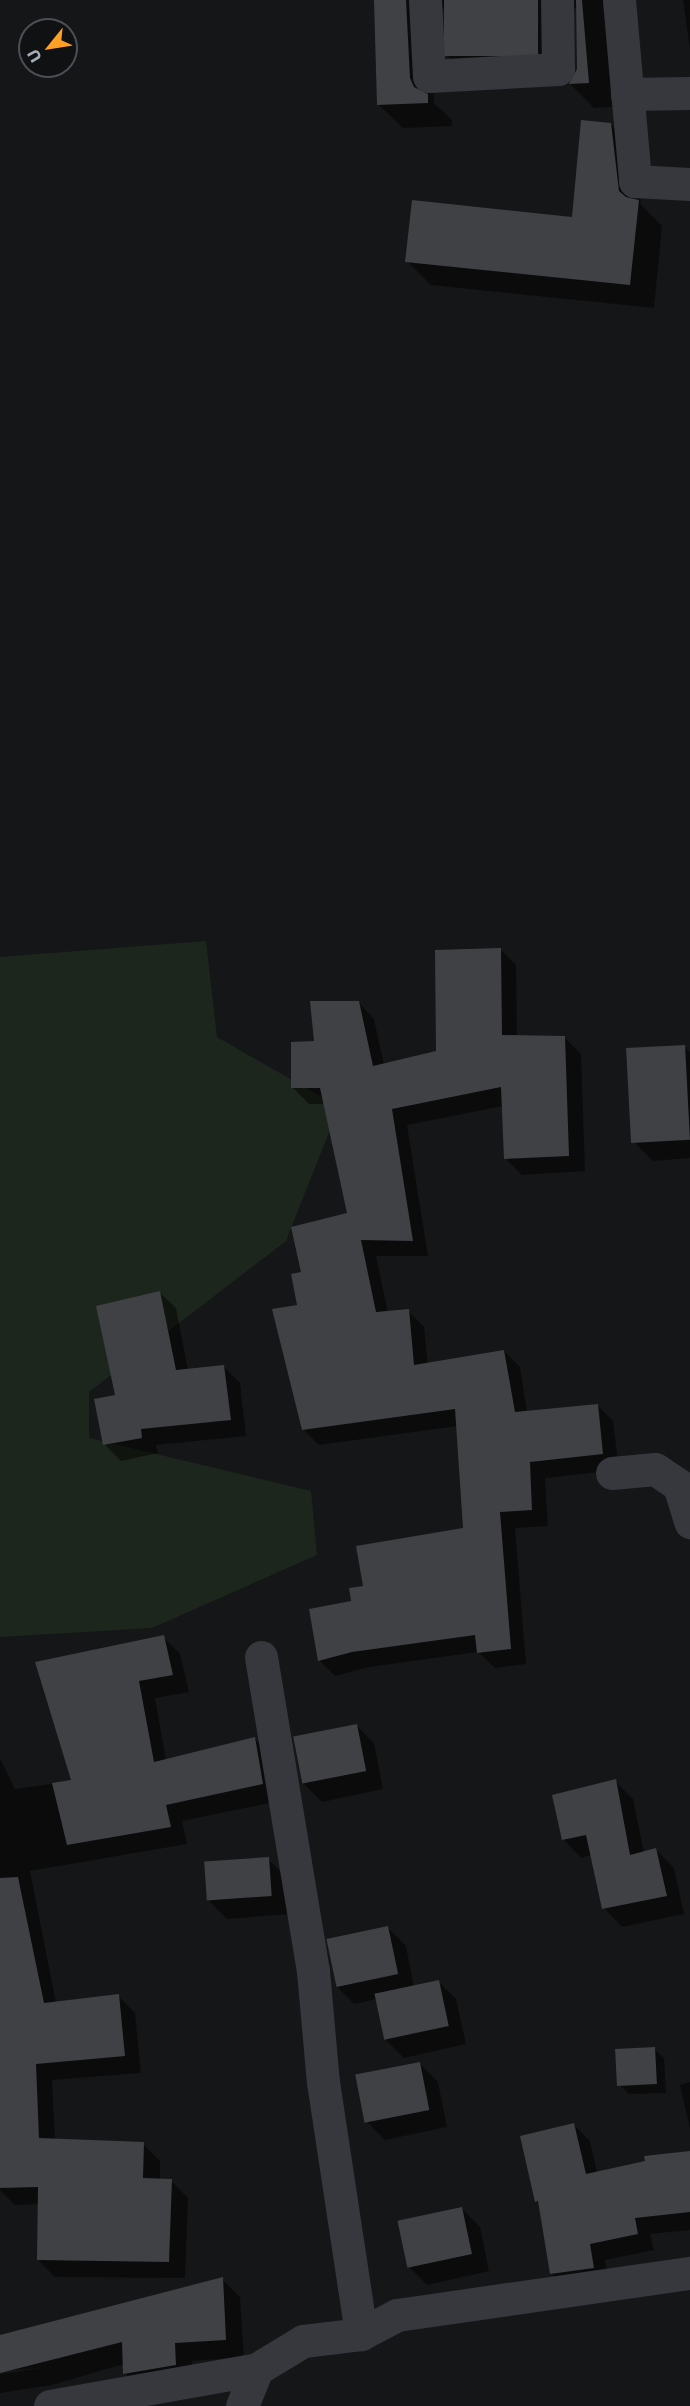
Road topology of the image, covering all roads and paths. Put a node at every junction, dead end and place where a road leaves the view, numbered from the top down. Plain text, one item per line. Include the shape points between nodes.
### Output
1 (425, 0) edge
2 (557, 0) edge
3 (619, 0) edge
4 (690, 93) edge
5 (627, 94) junction
6 (690, 184) edge
7 (612, 1473) dead end
8 (690, 1522) edge
9 (261, 1657) dead end
10 (690, 2273) edge
11 (361, 2334) junction
12 (257, 2369) junction
13 (50, 2406) edge
14 (242, 2406) edge

1 - 2 street via 429,76 558,69
3 - 5 street
4 - 5 street
5 - 6 street via 635,181
7 - 8 street via 656,1469 679,1485
9 - 11 street via 313,1971 323,2082
10 - 11 street via 397,2315
11 - 12 street via 303,2341
12 - 13 street
12 - 14 street

